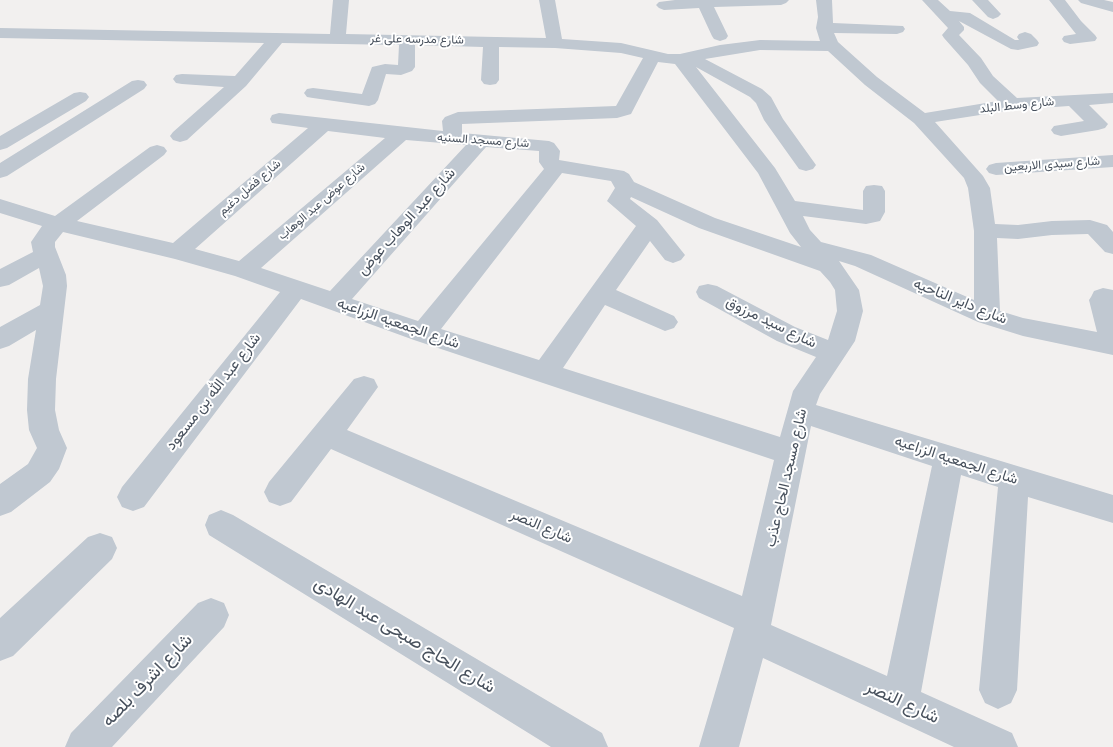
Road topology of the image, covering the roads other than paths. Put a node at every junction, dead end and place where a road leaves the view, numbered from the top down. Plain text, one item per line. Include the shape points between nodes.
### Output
1 (341, 0) edge
2 (547, 0) edge
3 (781, 0) edge
4 (824, 0) edge
5 (930, 0) edge
6 (980, 0) edge
7 (1057, 0) edge
8 (1086, 0) edge
9 (738, 2) junction
10 (697, 3) edge
11 (664, 5) dead end
12 (1113, 8) edge
13 (993, 14) dead end
14 (945, 16) junction
15 (897, 29) dead end
16 (0, 33) edge
17 (22, 33) junction
18 (720, 36) dead end
19 (278, 37) junction
20 (828, 37) junction
21 (1025, 37) dead end
22 (338, 38) junction
23 (407, 39) junction
24 (1070, 39) dead end
25 (491, 41) junction
26 (555, 42) junction
27 (760, 45) junction
28 (0, 46) edge
29 (674, 57) junction
30 (853, 66) junction
31 (829, 68) dead end
32 (182, 79) dead end
33 (329, 79) dead end
34 (490, 80) dead end
35 (240, 82) junction
36 (138, 85) dead end
37 (374, 86) junction
38 (313, 93) dead end
39 (80, 98) dead end
40 (1113, 98) edge
41 (1073, 100) junction
42 (897, 102) junction
43 (1012, 104) junction
44 (868, 105) dead end
45 (279, 119) dead end
46 (921, 119) junction
47 (322, 125) junction
48 (1061, 130) dead end
49 (401, 134) junction
50 (180, 136) dead end
51 (453, 139) junction
52 (480, 142) junction
53 (0, 144) edge
54 (157, 151) dead end
55 (806, 165) dead end
56 (557, 166) junction
57 (1111, 166) edge
58 (996, 169) dead end
59 (0, 172) edge
60 (626, 187) junction
61 (874, 191) dead end
62 (787, 207) junction
63 (6, 213) edge
64 (58, 224) junction
65 (648, 225) junction
66 (985, 231) junction
67 (1113, 247) edge
68 (178, 252) junction
69 (46, 255) junction
70 (673, 255) dead end
71 (821, 257) junction
72 (243, 270) junction
73 (0, 279) edge
74 (296, 289) junction
75 (708, 292) dead end
76 (601, 293) junction
77 (1113, 298) edge
78 (335, 302) junction
79 (52, 309) junction
80 (987, 316) junction
81 (665, 322) dead end
82 (423, 333) junction
83 (0, 339) edge
84 (1113, 344) edge
85 (834, 353) junction
86 (545, 372) junction
87 (364, 387) dead end
88 (800, 411) junction
89 (326, 434) junction
90 (792, 453) junction
91 (949, 459) junction
92 (1014, 480) junction
93 (280, 492) dead end
94 (133, 497) dead end
95 (0, 502) edge
96 (1113, 509) edge
97 (221, 525) dead end
98 (100, 548) dead end
99 (211, 615) dead end
100 (753, 627) junction
101 (0, 643) edge
102 (998, 690) dead end
103 (900, 702) junction
104 (85, 747) edge
105 (588, 747) edge
106 (719, 747) edge
107 (998, 747) edge

1 - 22 street
2 - 26 street
3 - 9 street
4 - 20 street
5 - 14 street
6 - 13 street
7 - 24 street via 1089,38
8 - 12 street
9 - 10 street
9 - 27 street
10 - 11 street
10 - 18 street
14 - 21 street via 966,16 1011,44 1031,43
14 - 43 street via 956,29 950,35 976,62 986,79
15 - 20 street, شارع مدرسه على غر
16 - 17 street, شارع مدرسه على غر
17 - 19 street, شارع مدرسه على غر
17 - 28 street
19 - 22 street, شارع مدرسه على غر
19 - 35 street
20 - 27 street, شارع مدرسه على غر
20 - 30 street
22 - 23 street, شارع مدرسه على غر
23 - 25 street, شارع مدرسه على غر
23 - 37 street via 405,69 381,69
25 - 26 street, شارع مدرسه على غر
25 - 34 street
26 - 29 street, شارع مدرسه على غر via 572,49 621,48
27 - 29 street, شارع مدرسه على غر
29 - 51 street via 624,110 458,118 452,122
29 - 55 street via 756,93
29 - 62 street, شارع مسجد الحاج عذب via 768,172
30 - 31 street
30 - 42 street
32 - 35 street
33 - 37 street
35 - 50 street
36 - 59 street
37 - 38 street via 368,100
39 - 53 street
40 - 41 street, شارع وسط البلد
41 - 43 street, شارع وسط البلد
41 - 48 street via 1098,124
42 - 44 street
42 - 46 street
43 - 46 street, شارع وسط البلد
45 - 47 street, شارع مسجد السنيه
46 - 66 street via 973,176 979,188
47 - 49 street, شارع مسجد السنيه
47 - 68 street, شارع فضل دغيم
49 - 51 street, شارع مسجد السنيه
49 - 72 street, شارع عوض عبد الوهاب
51 - 52 street, شارع مسجد السنيه
52 - 56 street, شارع مسجد السنيه via 542,145 550,151 549,162
52 - 78 street, شارع عبد الوهاب عوض
54 - 64 street
56 - 60 street via 617,175
56 - 82 street
57 - 58 street, شارع سيدى الاربعين
60 - 65 street via 618,201
60 - 71 street via 707,223
61 - 62 street via 872,216
62 - 71 street, شارع مسجد الحاج عذب
63 - 64 street, شارع الجمعيه الزراعيه
64 - 68 street, شارع الجمعيه الزراعيه
64 - 69 street via 43,242
65 - 70 street
65 - 76 street
66 - 67 street via 1090,227 1099,230
66 - 80 street
68 - 72 street, شارع الجمعيه الزراعيه
69 - 73 street
69 - 79 street via 54,274
71 - 80 street, شارع داير الناحيه via 864,260
71 - 85 street, شارع مسجد الحاج عذب via 847,290 850,311 842,341
72 - 74 street, شارع الجمعيه الزراعيه
74 - 78 street, شارع الجمعيه الزراعيه
74 - 94 street, شارع عبد الله بن مسعود
75 - 85 street, شارع سيد مرزوق via 786,334
76 - 81 street
76 - 86 street
77 - 84 street via 1103,297 1102,300
78 - 82 street, شارع الجمعيه الزراعيه
79 - 83 street
79 - 95 street via 41,410 44,430 52,448 39,472
80 - 84 street, شارع داير الناحيه via 1023,327
82 - 86 street, شارع الجمعيه الزراعيه
85 - 88 street, شارع مسجد الحاج عذب via 808,391
86 - 90 street, شارع الجمعيه الزراعيه
87 - 89 street
88 - 90 street, شارع مسجد الحاج عذب
88 - 91 street, شارع الجمعيه الزراعيه
89 - 93 street
89 - 100 street, شارع النصر
90 - 100 street, شارع مسجد الحاج عذب
91 - 92 street, شارع الجمعيه الزراعيه
91 - 103 street
92 - 96 street, شارع الجمعيه الزراعيه
92 - 102 street
97 - 105 street, شارع الحاج صبحى عبد الهادى
98 - 101 street
99 - 104 street, شارع اشرف بلصه
100 - 103 street, شارع النصر
100 - 106 street, شارع مسجد الحاج عذب
103 - 107 street, شارع النصر

